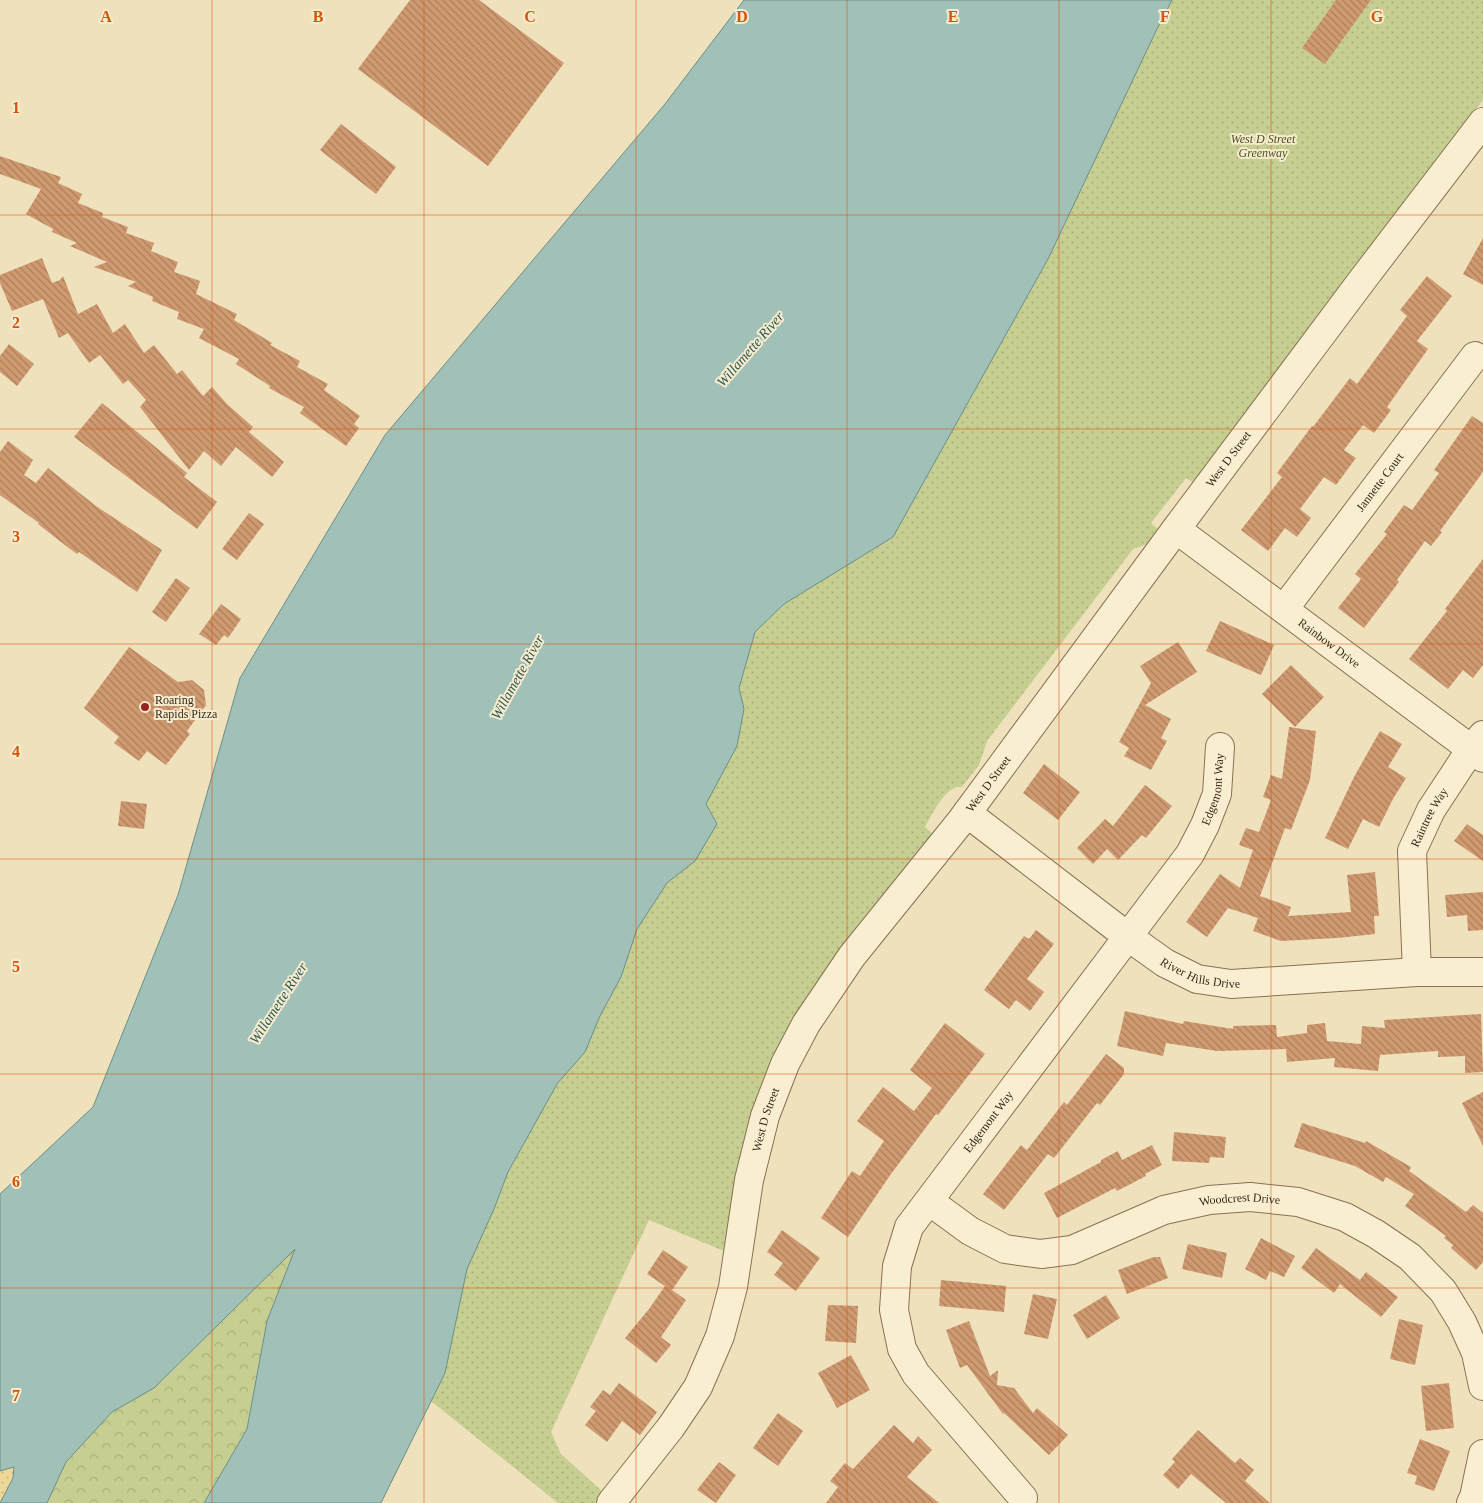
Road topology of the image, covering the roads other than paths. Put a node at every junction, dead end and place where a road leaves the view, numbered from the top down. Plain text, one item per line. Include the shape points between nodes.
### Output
1 (1483, 122) edge
2 (1475, 356) dead end
3 (1176, 529) junction
4 (1284, 609) junction
5 (1220, 747) dead end
6 (1479, 747) edge
7 (967, 814) junction
8 (1127, 936) junction
9 (1417, 972) junction
10 (1483, 972) edge
11 (928, 1201) junction
12 (1483, 1386) edge
13 (1483, 1454) edge
14 (1023, 1498) dead end
15 (1476, 1500) edge
16 (611, 1503) edge

1 - 3 street, West D Street
2 - 4 street, Jannette Court
3 - 4 street, Rainbow Drive
3 - 7 street, West D Street
4 - 6 street, Rainbow Drive
5 - 8 street, Edgemont Way via 1217,794 1205,826 1190,854
6 - 9 street, Raintree Way via 1431,810 1412,851
7 - 8 street, River Hills Drive
7 - 16 street, West D Street via 852,956 806,1024 785,1064 765,1116 749,1180 733,1287 720,1336 698,1387
8 - 9 street, River Hills Drive via 1165,963 1197,979 1231,984
8 - 11 street, Edgemont Way
9 - 10 street, River Hills Drive
11 - 12 street, Woodcrest Drive via 1004,1250 1041,1254 1072,1250 1164,1210 1209,1200 1250,1197 1298,1202 1345,1217 1410,1257 1443,1291 1476,1353
11 - 14 street, Edgemont Way via 909,1227 897,1266 894,1310 902,1349 916,1374
13 - 15 street

